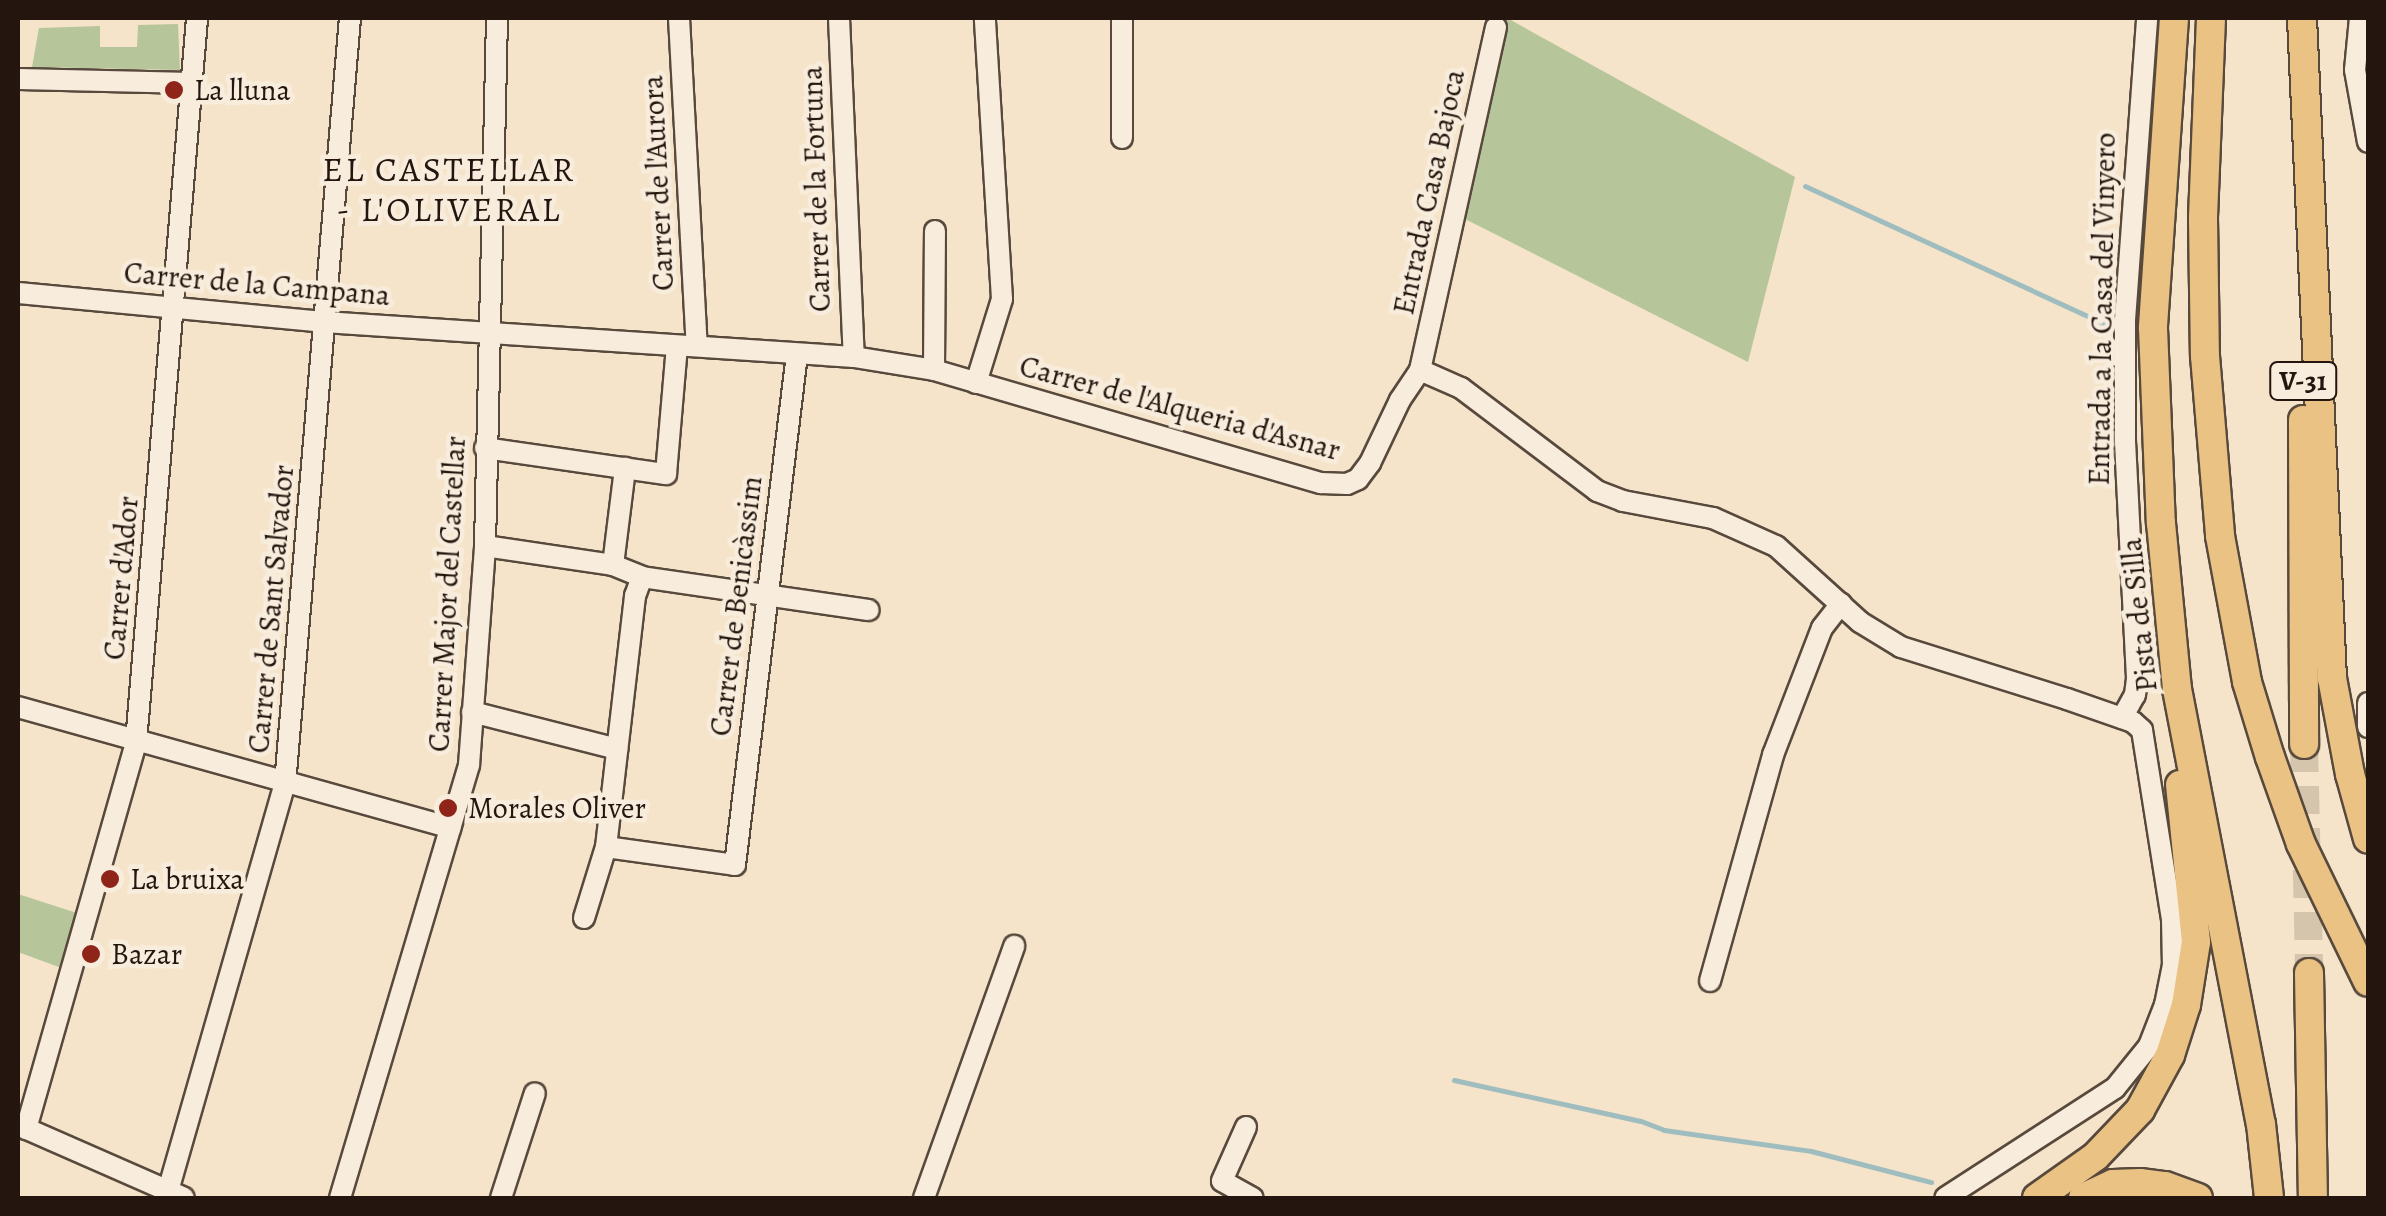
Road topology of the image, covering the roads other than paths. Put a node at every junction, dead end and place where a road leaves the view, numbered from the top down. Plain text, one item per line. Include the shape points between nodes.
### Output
1 (196, 18) edge
2 (350, 18) edge
3 (497, 18) edge
4 (679, 18) edge
5 (839, 18) edge
6 (985, 18) edge
7 (1122, 18) edge
8 (2147, 18) edge
9 (2174, 18) edge
10 (2211, 18) edge
11 (2302, 18) edge
12 (2360, 18) edge
13 (1496, 27) dead end
14 (18, 79) edge
15 (193, 82) junction
16 (1122, 138) dead end
17 (2368, 142) edge
18 (936, 230) dead end
19 (18, 293) edge
20 (173, 306) junction
21 (324, 322) junction
22 (491, 334) junction
23 (687, 346) junction
24 (797, 354) junction
25 (854, 358) junction
26 (934, 370) junction
27 (1420, 370) junction
28 (976, 382) junction
29 (486, 448) junction
30 (625, 468) junction
31 (485, 546) junction
32 (613, 565) junction
33 (642, 578) junction
34 (768, 594) junction
35 (1841, 604) junction
36 (869, 610) dead end
37 (2177, 689) junction
38 (2368, 703) edge
39 (18, 708) edge
40 (472, 712) junction
41 (2122, 718) junction
42 (2368, 727) edge
43 (136, 742) junction
44 (2304, 744) tunnel mouth
45 (616, 749) junction
46 (285, 784) junction
47 (450, 828) junction
48 (2368, 839) edge
49 (606, 847) junction
50 (584, 918) dead end
51 (1014, 946) dead end
52 (2309, 974) tunnel mouth
53 (1710, 981) dead end
54 (2368, 982) edge
55 (535, 1093) dead end
56 (1246, 1126) dead end
57 (22, 1127) edge
58 (176, 1195) edge
59 (1950, 1195) edge
60 (340, 1198) edge
61 (501, 1198) edge
62 (924, 1198) edge
63 (1254, 1198) edge
64 (2037, 1198) edge
65 (2083, 1198) edge
66 (2198, 1198) edge
67 (2269, 1198) edge
68 (2314, 1198) edge

1 - 15 street, Carrer d'Ador
2 - 21 street, Carrer de Sant Salvador
3 - 22 street, Carrer Major del Castellar
4 - 23 street, Carrer de l'Aurora
5 - 25 street, Carrer de la Fortuna
6 - 28 street via 1002,299
7 - 16 street
8 - 41 street, Entrada a la Casa del Vinyero via 2125,320 2138,678
9 - 37 highway, Pista de Silla via 2154,328
10 - 54 highway via 2203,238 2220,536 2239,645 2270,757 2309,860
11 - 44 highway, V-31
11 - 48 highway via 2332,678
12 - 17 street via 2355,70
13 - 27 street, Entrada Casa Bajoca
14 - 15 street
15 - 20 street, Carrer d'Ador
18 - 26 street
19 - 20 street, Carrer de la Campana
20 - 21 street, Carrer de la Campana
20 - 43 street, Carrer d'Ador
21 - 22 street, Carrer de la Campana
21 - 46 street, Carrer de Sant Salvador
22 - 23 street, Carrer de l'Alqueria d'Asnar
22 - 29 street, Carrer Major del Castellar
23 - 24 street, Carrer de l'Alqueria d'Asnar
23 - 30 street, Carrer de l'Aurora via 666,474
24 - 25 street, Carrer de l'Alqueria d'Asnar
24 - 34 street, Carrer de Benicàssim
25 - 26 street, Carrer de l'Alqueria d'Asnar
26 - 28 street, Carrer de l'Alqueria d'Asnar
27 - 28 street, Carrer de l'Alqueria d'Asnar via 1358,479 1336,486
27 - 35 street via 1460,388 1578,481 1623,500 1742,528 1776,546
29 - 30 street
29 - 31 street, Carrer Major del Castellar
30 - 32 street
31 - 32 street
31 - 40 street, Carrer Major del Castellar
32 - 33 street
33 - 34 street
33 - 45 street via 634,596
34 - 36 street
34 - 49 street, Carrer de Benicàssim via 735,865
35 - 41 street via 1902,647
35 - 53 street via 1822,628 1773,755
37 - 64 highway via 2174,739 2196,942 2186,1005 2170,1055 2140,1110 2096,1156
37 - 67 highway, Pista de Silla via 2258,1106
38 - 42 street
39 - 43 street
40 - 45 street
40 - 47 street, Carrer Major del Castellar via 469,765
41 - 59 street via 2145,739 2163,843 2173,966 2166,1005 2150,1046 2116,1088
43 - 46 street
43 - 57 street, Carrer d'Ador
45 - 49 street
46 - 47 street
46 - 58 street, Carrer de Sant Salvador
47 - 60 street, Carrer Major del Castellar
49 - 50 street
51 - 62 street
52 - 68 highway
55 - 61 street
56 - 63 street via 1222,1182
57 - 58 street
65 - 66 highway via 2113,1184 2140,1183

